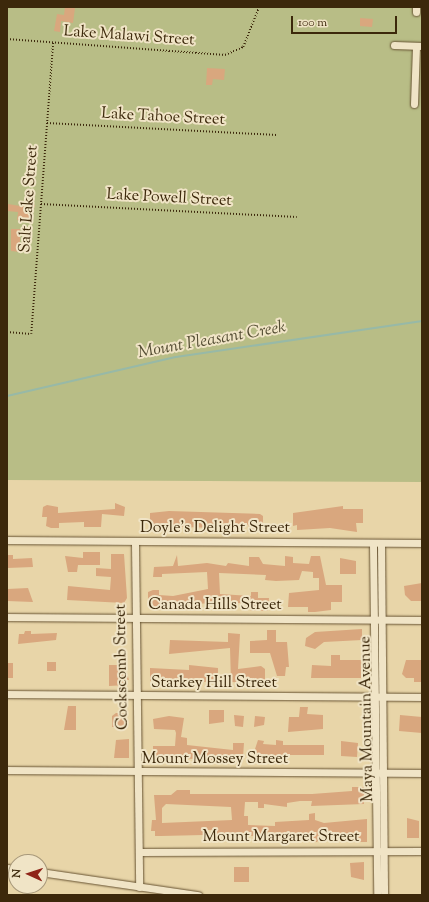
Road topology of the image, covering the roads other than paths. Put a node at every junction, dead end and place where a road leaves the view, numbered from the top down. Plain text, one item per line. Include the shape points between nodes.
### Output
1 (394, 45) dead end
2 (419, 46) edge
3 (414, 104) dead end
4 (7, 540) edge
5 (135, 543) junction
6 (422, 543) edge
7 (373, 544) junction
8 (381, 544) junction
9 (7, 617) edge
10 (135, 620) junction
11 (378, 620) junction
12 (422, 620) edge
13 (7, 694) edge
14 (422, 697) edge
15 (138, 698) junction
16 (378, 698) junction
17 (7, 770) edge
18 (422, 773) edge
19 (138, 774) junction
20 (380, 774) junction
21 (139, 852) junction
22 (376, 852) junction
23 (384, 852) junction
24 (422, 852) edge
25 (48, 873) edge
26 (139, 887) junction
27 (198, 895) edge
28 (377, 895) edge
29 (384, 895) edge

1 - 2 street
2 - 3 street
4 - 5 street, Doyle's Delight Street
5 - 7 street, Doyle's Delight Street
5 - 10 street, Cockscomb Street
6 - 8 street, Doyle's Delight Street
7 - 8 street, Doyle's Delight Street
7 - 11 street, Maya Mountain Avenue
8 - 11 street, Maya Mountain Avenue
9 - 10 street, Canada Hills Street
10 - 11 street, Canada Hills Street
10 - 15 street, Cockscomb Street
11 - 12 street, Canada Hills Street
11 - 16 street, Maya Mountain Avenue
13 - 15 street, Starkey Hill Street
14 - 16 street, Starkey Hill Street
15 - 16 street, Starkey Hill Street
15 - 19 street, Cockscomb Street
16 - 20 street, Maya Mountain Avenue
17 - 19 street, Mount Mossey Street
18 - 20 street, Mount Mossey Street
19 - 20 street, Mount Mossey Street
19 - 21 street, Cockscomb Street
20 - 22 street, Maya Mountain Avenue
20 - 23 street, Maya Mountain Avenue
21 - 22 street, Mount Margaret Street
21 - 26 street, Cockscomb Street
22 - 23 street, Mount Margaret Street
22 - 28 street, Maya Mountain Avenue
23 - 24 street, Mount Margaret Street
23 - 29 street, Maya Mountain Avenue
25 - 26 street
26 - 27 street

